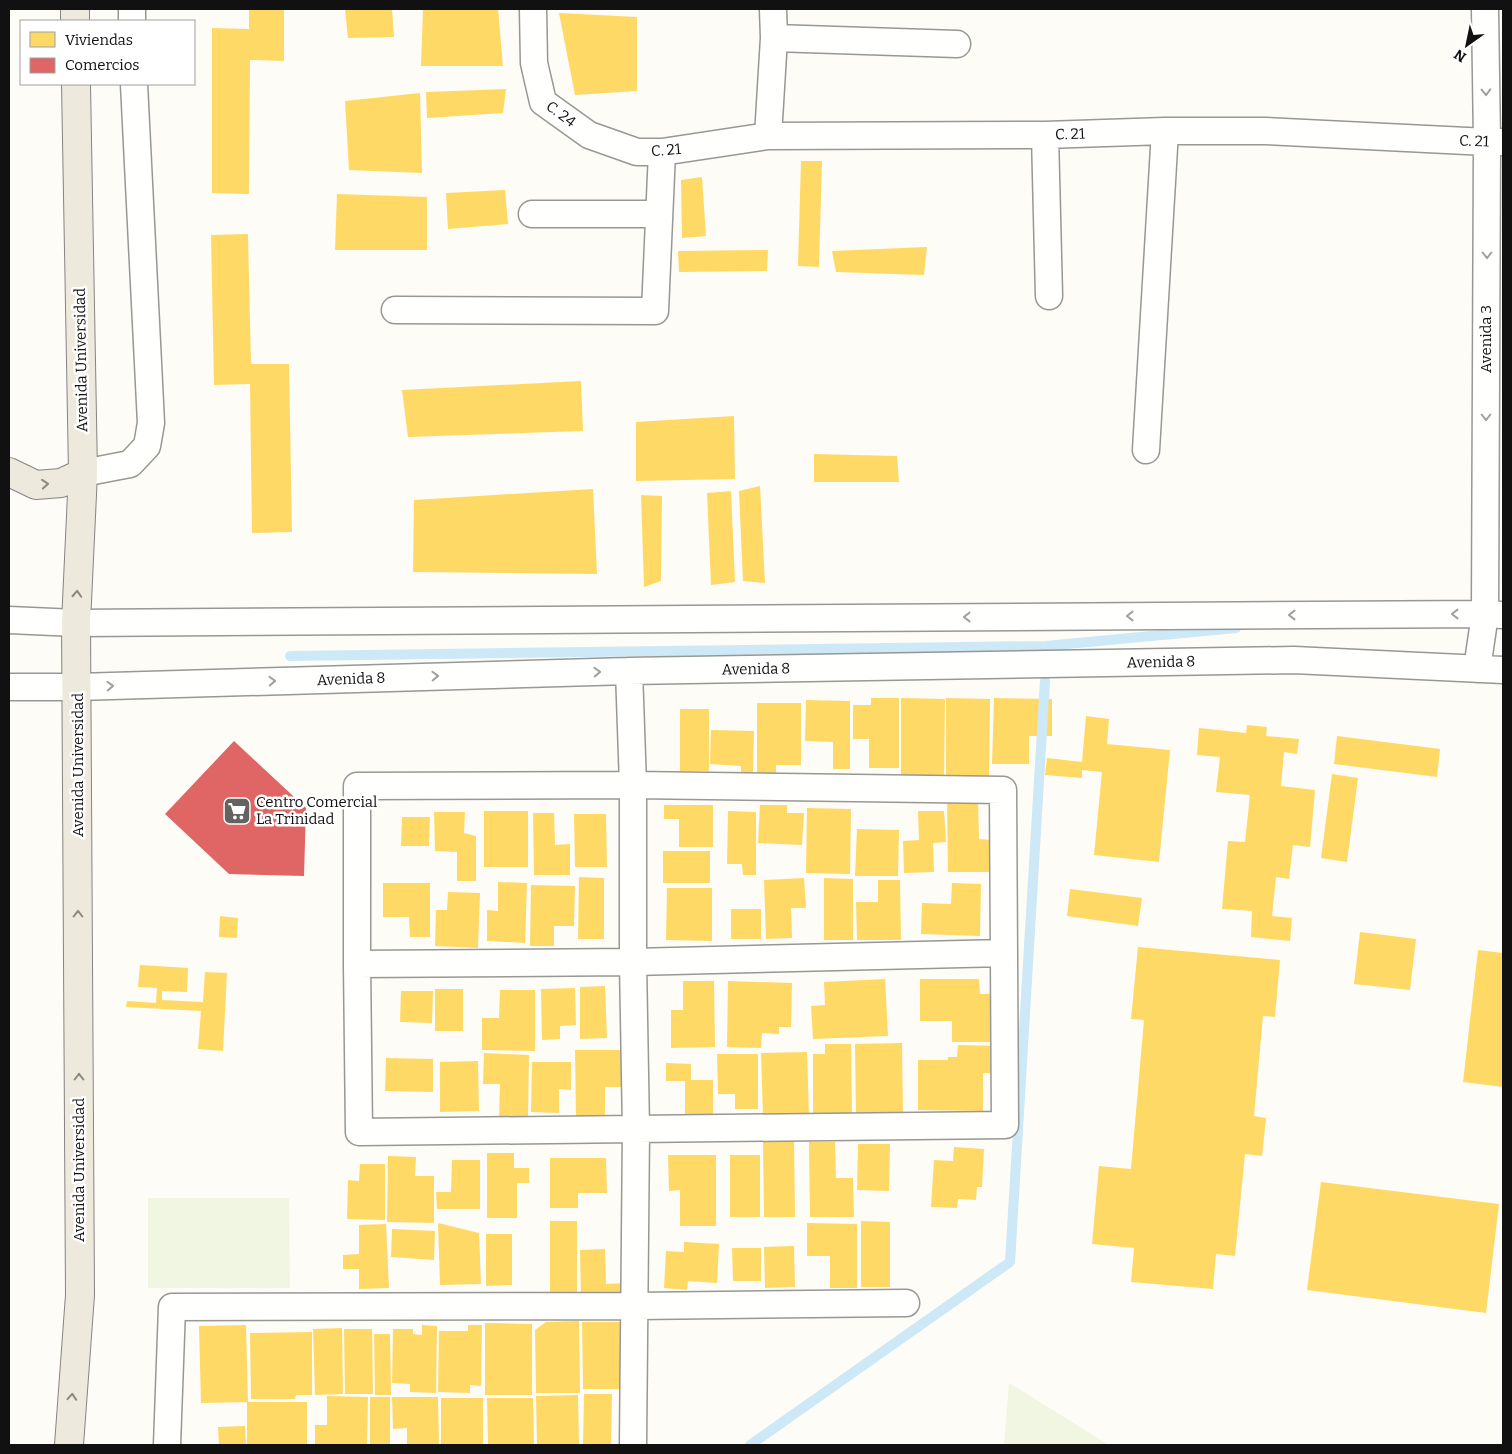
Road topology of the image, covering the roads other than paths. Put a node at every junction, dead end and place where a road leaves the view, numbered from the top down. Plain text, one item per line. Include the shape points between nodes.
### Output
1 (534, 9) edge
2 (773, 9) edge
3 (1485, 9) edge
4 (774, 38) junction
5 (957, 44) dead end
6 (76, 85) edge
7 (134, 85) edge
8 (1165, 132) junction
9 (1045, 135) junction
10 (768, 136) junction
11 (1495, 142) edge
12 (649, 152) junction
13 (532, 214) dead end
14 (658, 214) junction
15 (1050, 296) dead end
16 (396, 310) dead end
17 (1146, 450) dead end
18 (9, 472) edge
19 (83, 473) junction
20 (1494, 615) edge
21 (9, 620) edge
22 (76, 623) junction
23 (1477, 669) junction
24 (1503, 670) edge
25 (629, 671) junction
26 (77, 686) junction
27 (9, 687) edge
28 (633, 785) junction
29 (1004, 953) junction
30 (633, 962) junction
31 (357, 964) junction
32 (636, 1130) junction
33 (906, 1303) dead end
34 (636, 1306) junction
35 (69, 1445) edge
36 (167, 1445) edge
37 (633, 1445) edge

1 - 12 street, C. 24 via 534,64 542,102 589,135
2 - 4 street
3 -> 11 street, Avenida 3
4 - 5 street
4 - 10 street
6 - 19 main road, Avenida Universidad
7 - 19 street via 151,423 147,446 130,464
8 - 9 street, C. 21
8 - 11 street, C. 21 via 1265,131
8 - 17 street
9 - 10 street, C. 21
9 - 15 street
10 - 12 street, C. 21
11 -> 20 street, Avenida 3
12 - 14 street
13 - 14 street
14 - 16 street via 655,311
18 -> 19 main road via 36,484 60,482
22 -> 19 main road, Avenida Universidad
20 -> 22 street
20 - 23 street, Avenida 3
21 - 22 street
22 - 26 main road, Avenida Universidad
23 - 24 street, Avenida 8
23 - 25 street, Avenida 8 via 1294,660
26 -> 25 street, Avenida 8
25 - 28 street
26 - 27 street, Avenida 8
35 -> 26 main road, Avenida Universidad via 80,1295
28 - 29 street via 1003,790
28 - 30 street
28 - 31 street via 357,786
29 - 30 street
29 - 32 street via 1006,1125
30 - 31 street
30 - 32 street
31 - 32 street via 359,1132
32 - 34 street
33 - 34 street
34 - 36 street via 172,1307
34 - 37 street

